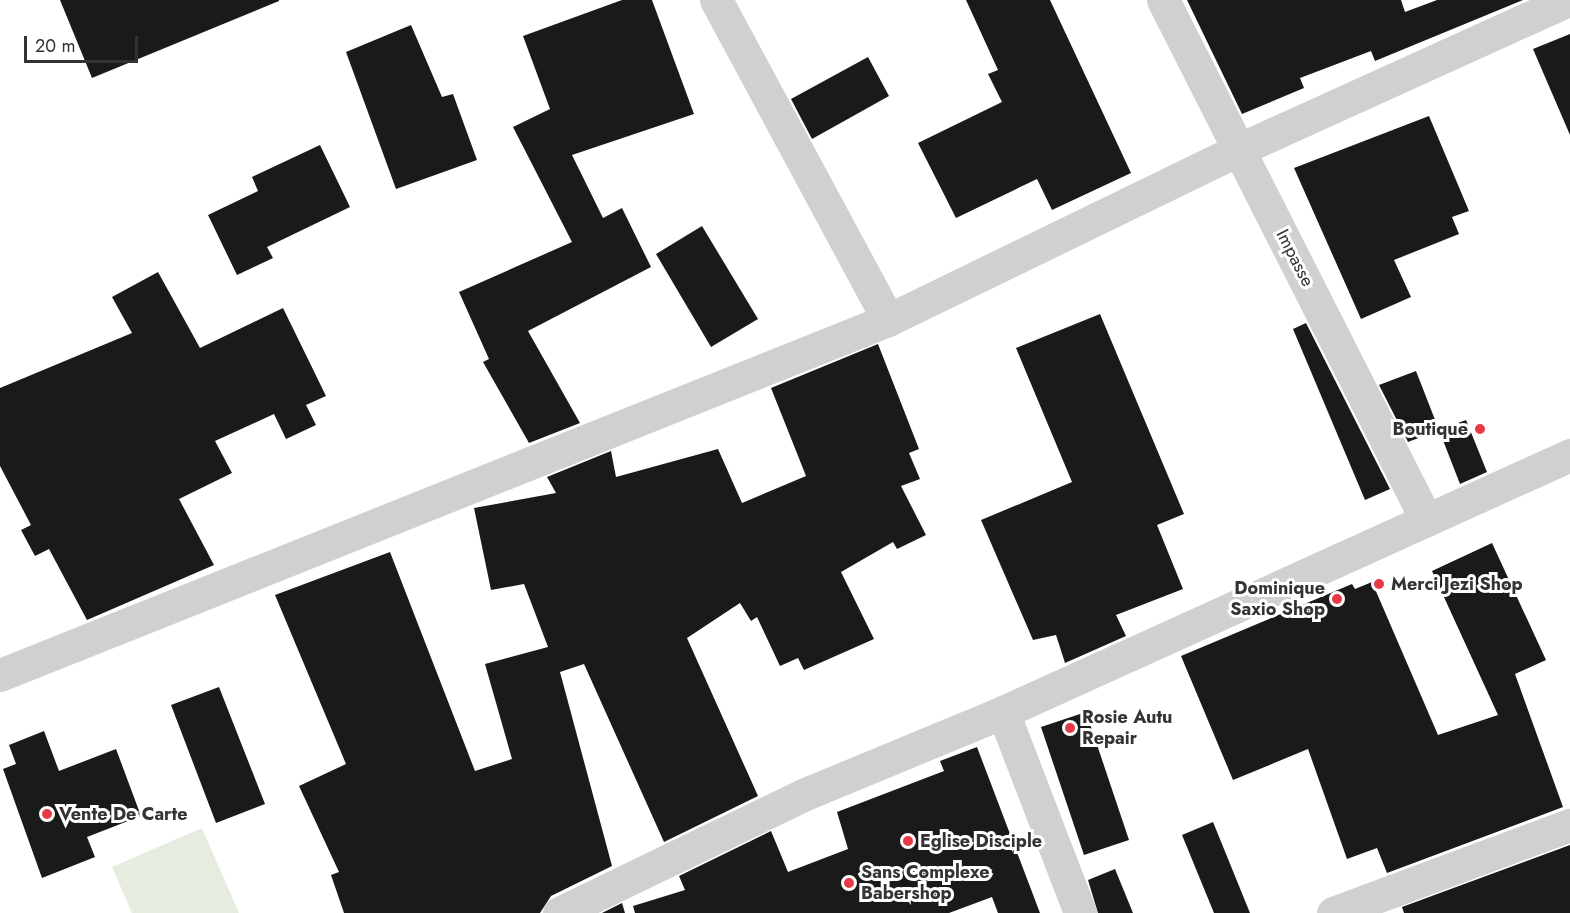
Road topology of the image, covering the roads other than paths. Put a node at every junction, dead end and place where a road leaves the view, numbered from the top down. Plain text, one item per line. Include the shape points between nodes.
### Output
1 (716, 0) edge
2 (1163, 0) edge
3 (1568, 0) edge
4 (1240, 149) junction
5 (888, 320) junction
6 (1570, 455) edge
7 (1425, 518) junction
8 (0, 675) edge
9 (1003, 712) junction
10 (1570, 825) edge
11 (559, 913) edge
12 (1080, 913) edge
13 (1333, 913) edge

1 - 5 street
2 - 4 street, Impasse
3 - 4 street
4 - 5 street
4 - 7 street, Impasse
5 - 8 street
6 - 7 street
7 - 9 street
9 - 11 street via 803,795
9 - 12 street
10 - 13 street

